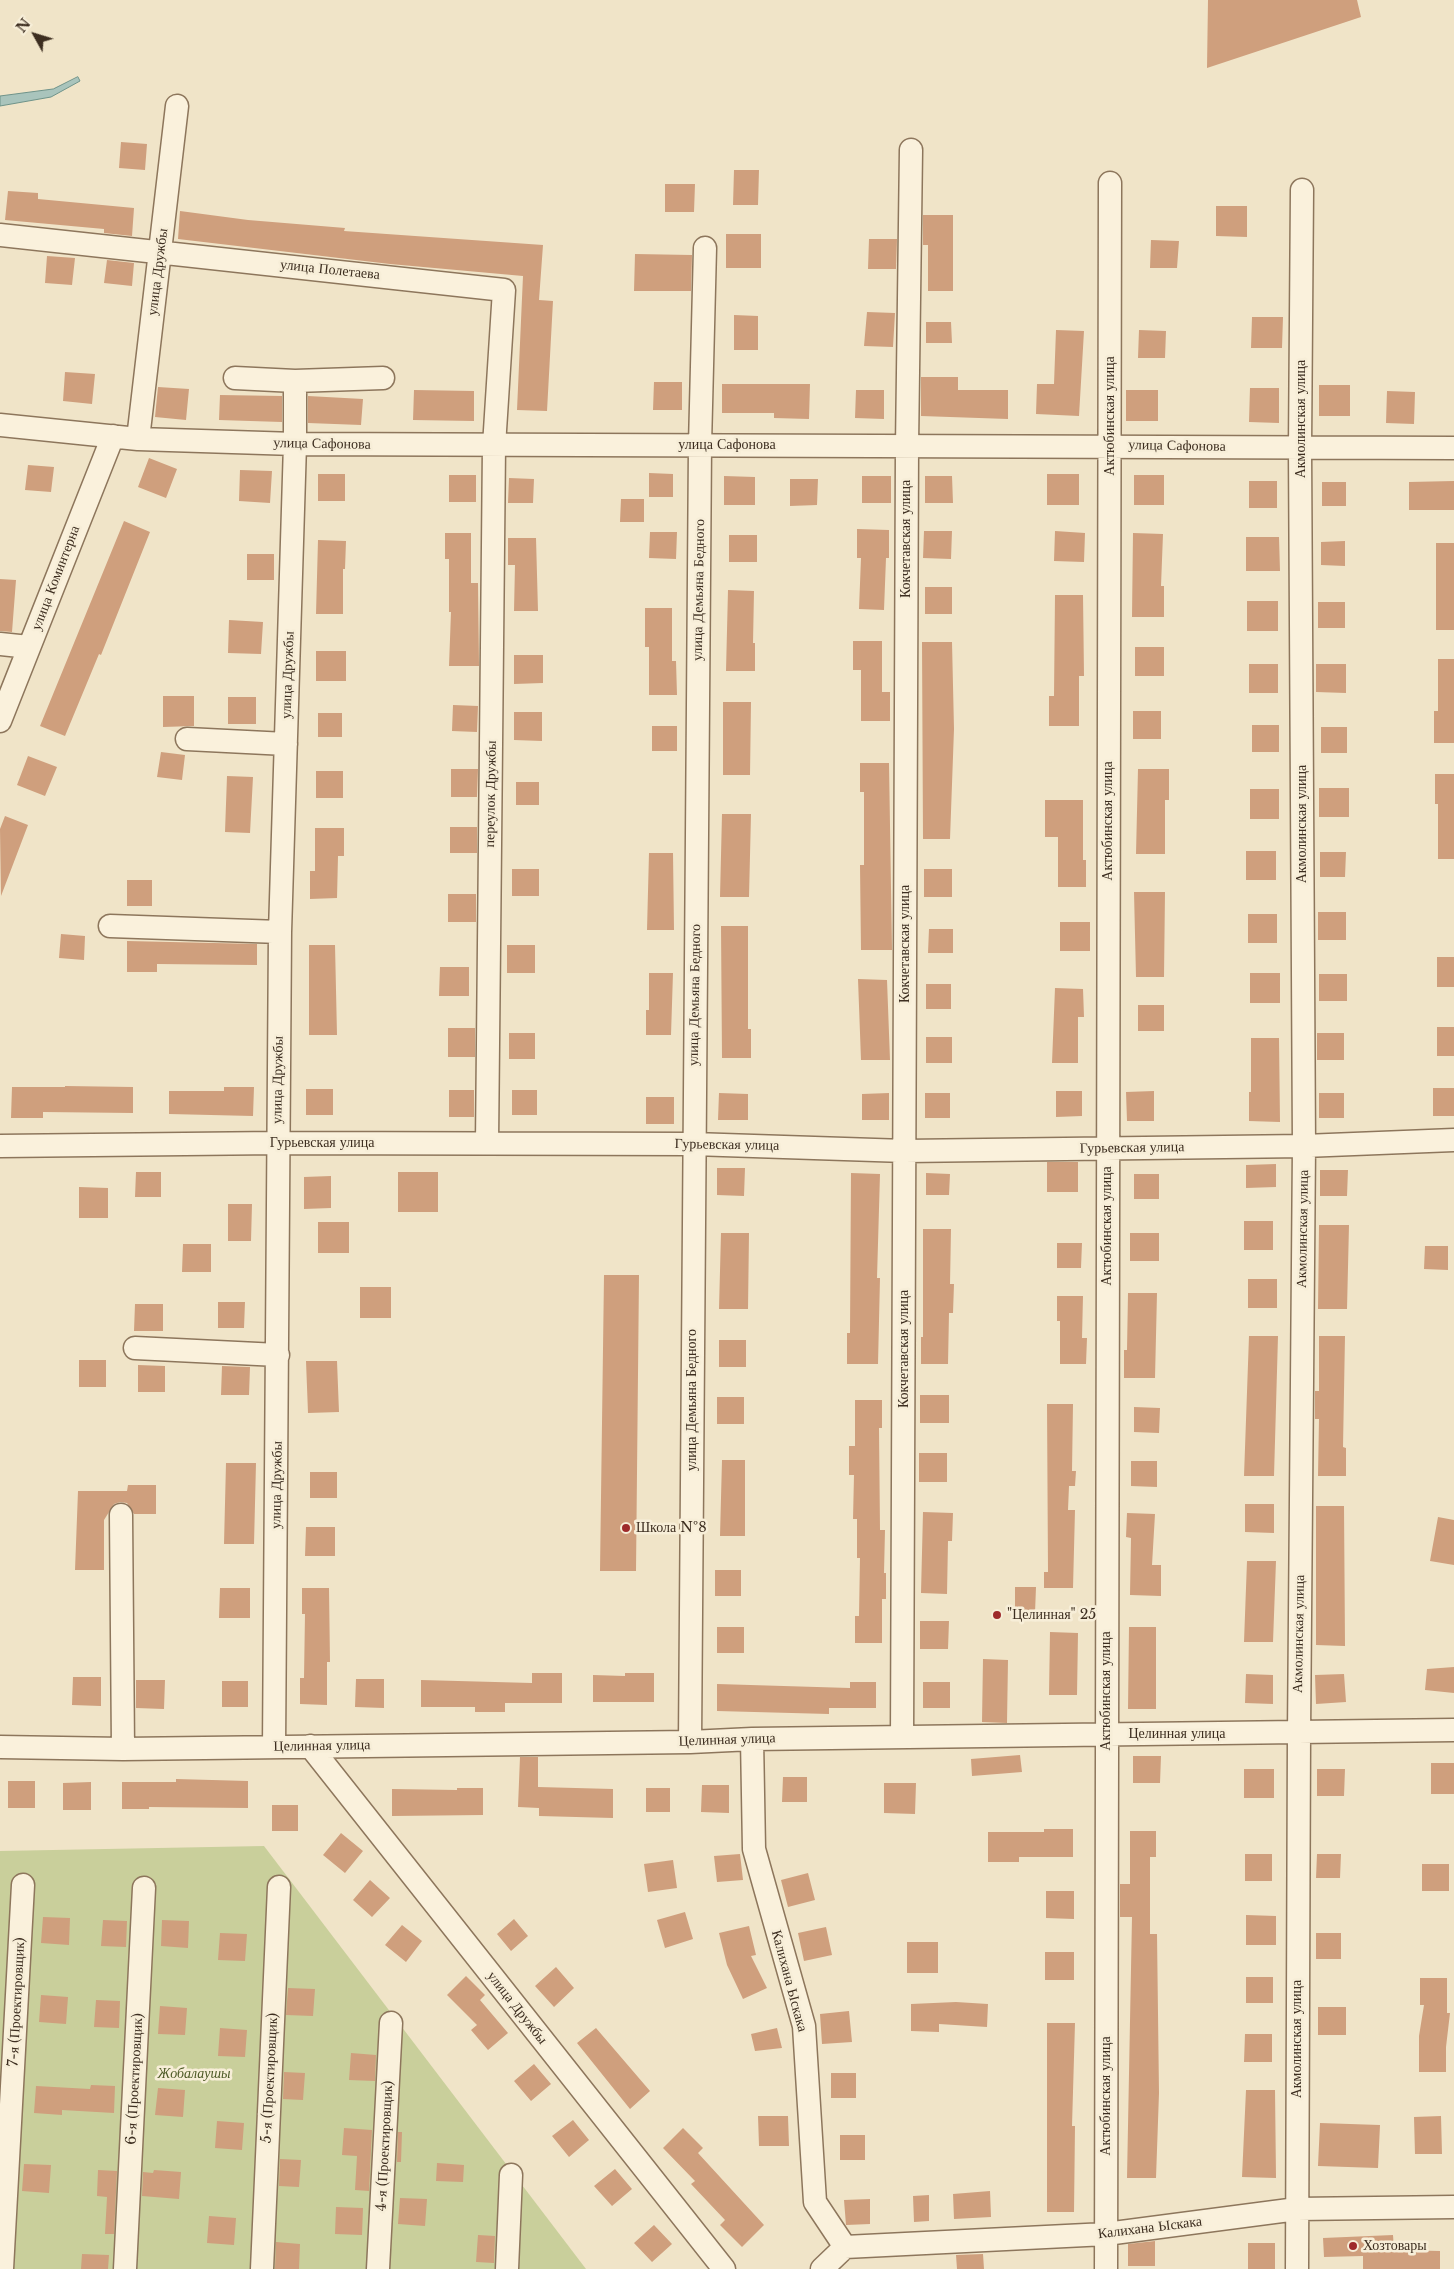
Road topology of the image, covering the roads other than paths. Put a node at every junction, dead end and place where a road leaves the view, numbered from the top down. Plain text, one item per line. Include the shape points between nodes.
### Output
1 (177, 106) dead end
2 (911, 150) dead end
3 (1110, 183) dead end
4 (1302, 190) dead end
5 (0, 235) edge
6 (705, 248) dead end
7 (161, 251) junction
8 (235, 378) dead end
9 (383, 378) dead end
10 (295, 381) junction
11 (0, 425) edge
12 (113, 436) junction
13 (138, 438) junction
14 (295, 444) junction
15 (700, 444) junction
16 (494, 446) junction
17 (907, 446) junction
18 (1110, 446) junction
19 (1300, 448) junction
20 (1454, 448) edge
21 (0, 644) edge
22 (29, 647) junction
23 (0, 721) edge
24 (187, 739) dead end
25 (286, 744) junction
26 (110, 926) dead end
27 (280, 932) junction
28 (1454, 1140) edge
29 (277, 1143) junction
30 (487, 1143) junction
31 (693, 1144) junction
32 (0, 1146) edge
33 (1304, 1146) junction
34 (1107, 1148) junction
35 (905, 1151) junction
36 (135, 1348) dead end
37 (278, 1355) junction
38 (122, 1515) dead end
39 (1454, 1730) edge
40 (1106, 1734) junction
41 (1298, 1734) junction
42 (902, 1737) junction
43 (752, 1739) junction
44 (690, 1742) junction
45 (310, 1746) junction
46 (0, 1747) edge
47 (274, 1747) junction
48 (123, 1748) junction
49 (23, 1885) dead end
50 (144, 1888) dead end
51 (279, 1888) dead end
52 (391, 2023) dead end
53 (511, 2175) dead end
54 (1454, 2207) edge
55 (1297, 2209) junction
56 (1106, 2234) junction
57 (845, 2247) junction
58 (2, 2269) edge
59 (125, 2269) edge
60 (262, 2269) edge
61 (378, 2269) edge
62 (507, 2269) edge
63 (724, 2269) edge
64 (822, 2269) edge
65 (1106, 2269) edge
66 (1297, 2269) edge

1 - 7 street, улица Дружбы
2 - 17 street, Кокчетавская улица
3 - 18 street, Актюбинская улица
4 - 19 street, Акмолинская улица
5 - 7 street, улица Полетаева
6 - 15 street, улица Демьяна Бедного
7 - 13 street, улица Дружбы
7 - 16 street, улица Полетаева via 504,290
8 - 10 street
9 - 10 street
10 - 14 street, улица Дружбы
11 - 12 street, улица Сафонова
12 - 13 street, улица Сафонова
12 - 22 street, улица Коминтерна
13 - 14 street, улица Сафонова
14 - 16 street, улица Сафонова
14 - 25 street, улица Дружбы
15 - 16 street, улица Сафонова
15 - 17 street, улица Сафонова
15 - 31 street, улица Демьяна Бедного
16 - 30 street, переулок Дружбы
17 - 18 street, улица Сафонова
17 - 35 street, Кокчетавская улица
18 - 19 street, улица Сафонова
18 - 34 street, Актюбинская улица
19 - 20 street, улица Сафонова
19 - 33 street, Акмолинская улица
21 - 22 street
22 - 23 street, улица Коминтерна
24 - 25 street
25 - 27 street, улица Дружбы
26 - 27 street
27 - 29 street, улица Дружбы
28 - 33 street, Гурьевская улица
29 - 30 street, Гурьевская улица
29 - 32 street, Гурьевская улица
29 - 37 street, улица Дружбы
30 - 31 street, Гурьевская улица
31 - 35 street, Гурьевская улица
31 - 44 street, улица Демьяна Бедного
33 - 34 street, Гурьевская улица
33 - 41 street, Акмолинская улица
34 - 35 street, Гурьевская улица
34 - 40 street, Актюбинская улица
35 - 42 street, Кокчетавская улица
36 - 37 street
37 - 47 street, улица Дружбы
38 - 48 street
39 - 41 street, Целинная улица
40 - 41 street, Целинная улица
40 - 42 street, Целинная улица
40 - 56 street, Актюбинская улица
41 - 55 street, Акмолинская улица
42 - 43 street, Целинная улица
43 - 44 street, Целинная улица
43 - 57 street, Калихана Ыскака via 754,1848 804,2026 816,2202
44 - 45 street, Целинная улица
45 - 47 street, Целинная улица
45 - 63 street, улица Дружбы
46 - 48 street, Целинная улица
47 - 48 street, Целинная улица
49 - 58 street, 7-я (Проектировщик)
50 - 59 street, 6-я (Проектировщик)
51 - 60 street, 5-я (Проектировщик)
52 - 61 street, 4-я (Проектировщик)
53 - 62 street
54 - 55 street, Калихана Ыскака
55 - 56 street, Калихана Ыскака
55 - 66 street, Акмолинская улица
56 - 57 street, Калихана Ыскака
56 - 65 street, Актюбинская улица
57 - 64 street

